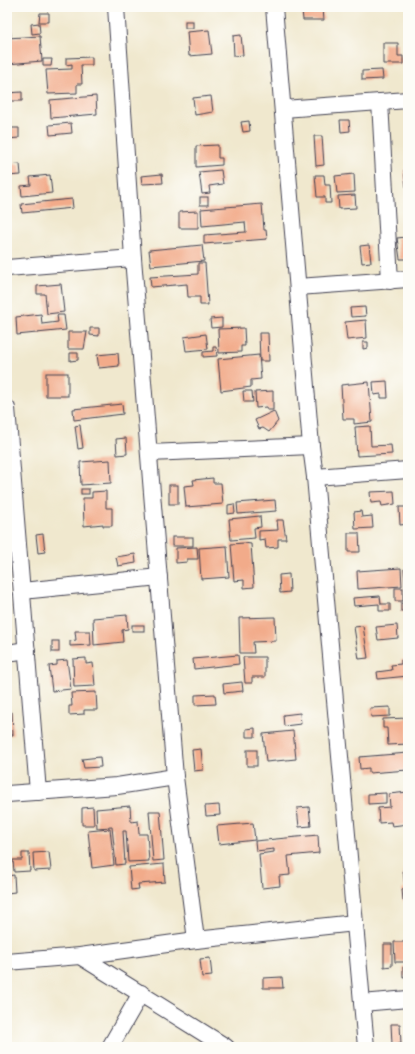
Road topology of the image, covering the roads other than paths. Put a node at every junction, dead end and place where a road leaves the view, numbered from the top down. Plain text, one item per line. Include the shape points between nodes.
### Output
1 (116, 7) edge
2 (274, 7) edge
3 (408, 100) edge
4 (380, 102) junction
5 (283, 109) junction
6 (133, 258) junction
7 (7, 268) edge
8 (408, 279) edge
9 (390, 281) junction
10 (298, 287) junction
11 (7, 408) edge
12 (311, 446) junction
13 (149, 453) junction
14 (408, 470) edge
15 (315, 477) junction
16 (159, 576) junction
17 (22, 591) junction
18 (27, 650) junction
19 (7, 653) edge
20 (176, 777) junction
21 (38, 792) junction
22 (7, 794) edge
23 (355, 923) junction
24 (196, 940) junction
25 (80, 956) junction
26 (7, 962) edge
27 (141, 993) junction
28 (408, 999) edge
29 (362, 1003) junction
30 (110, 1047) edge
31 (226, 1047) edge
32 (366, 1047) edge

1 - 6 street
2 - 5 street
3 - 4 street
4 - 5 street
4 - 9 street
5 - 10 street
6 - 7 street
6 - 13 street
8 - 9 street
9 - 10 street
10 - 12 street
11 - 17 street
12 - 13 street
12 - 15 street
13 - 16 street
14 - 15 street
15 - 23 street
16 - 17 street
16 - 20 street
17 - 18 street
18 - 19 street
18 - 21 street
20 - 21 street via 117,786
20 - 24 street
21 - 22 street
23 - 24 street
23 - 29 street
24 - 25 street
25 - 26 street
25 - 27 street
27 - 30 street
27 - 31 street
28 - 29 street
29 - 32 street

